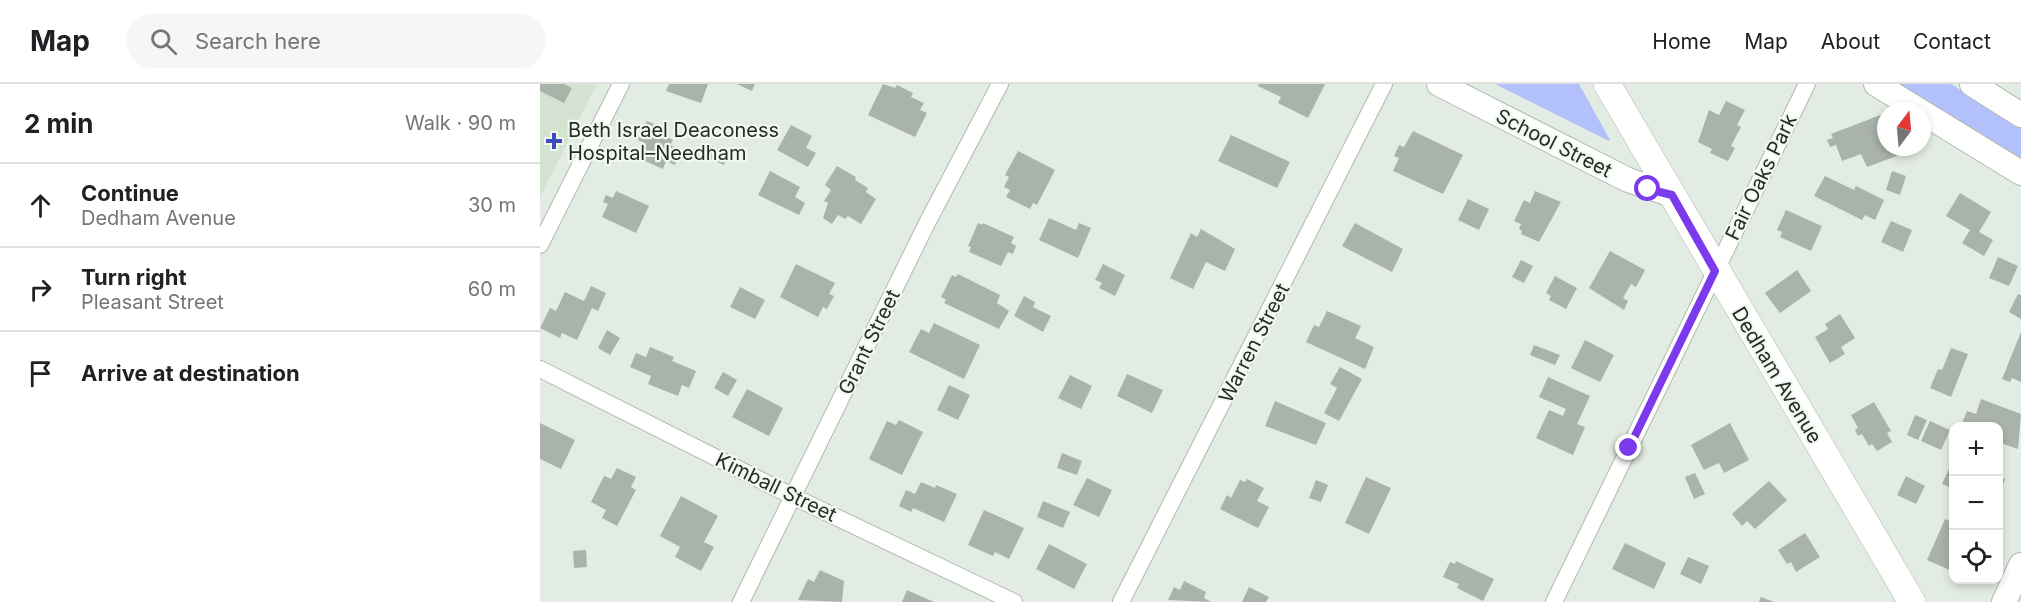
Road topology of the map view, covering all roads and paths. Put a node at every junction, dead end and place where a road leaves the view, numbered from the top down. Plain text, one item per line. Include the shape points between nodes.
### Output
1 (621, 84) edge
2 (1000, 84) edge
3 (1384, 84) edge
4 (1439, 84) edge
5 (1607, 84) edge
6 (1807, 84) edge
7 (1876, 84) edge
8 (1972, 84) edge
9 (2021, 115) edge
10 (2021, 173) edge
11 (1672, 195) junction
12 (540, 245) edge
13 (1715, 271) junction
14 (540, 369) edge
15 (794, 497) junction
16 (2021, 566) edge
17 (741, 602) edge
18 (1014, 602) edge
19 (1121, 602) edge
20 (1554, 602) edge
21 (1912, 602) edge
22 (2004, 602) edge

1 - 12 street
2 - 15 street, Grant Street via 926,225
3 - 19 street, Warren Street
4 - 11 street, School Street via 1628,180
5 - 11 main road, Dedham Avenue
6 - 13 street, Fair Oaks Park
7 - 10 street
8 - 9 street
11 - 13 main road, Dedham Avenue
13 - 20 street, Fair Oaks Park
13 - 21 main road, Dedham Avenue
14 - 15 street, Kimball Street
15 - 17 street, Grant Street
15 - 18 street, Kimball Street
16 - 22 street

